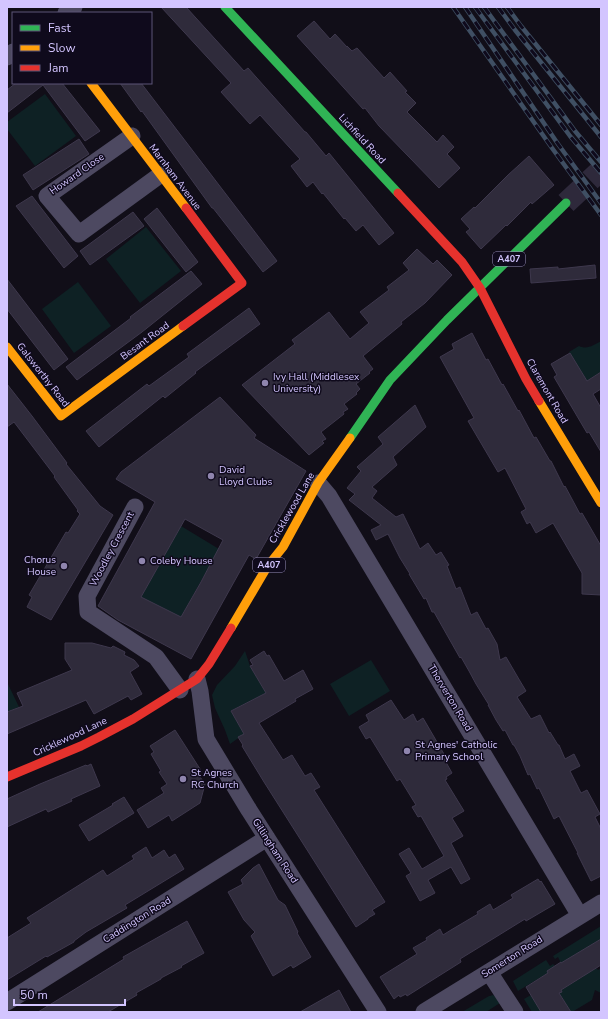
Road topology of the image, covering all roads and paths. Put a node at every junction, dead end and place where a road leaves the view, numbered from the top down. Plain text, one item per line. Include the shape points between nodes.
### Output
1 (225, 7) edge
2 (92, 84) edge
3 (132, 136) junction
4 (160, 175) junction
5 (566, 203) tunnel mouth
6 (242, 283) joint
7 (480, 288) junction
8 (7, 347) edge
9 (61, 416) joint
10 (318, 483) junction
11 (598, 493) edge
12 (134, 507) dead end
13 (196, 679) junction
14 (180, 690) junction
15 (7, 777) edge
16 (267, 838) junction
17 (601, 903) edge
18 (580, 916) junction
19 (489, 972) junction
20 (7, 1002) edge
21 (378, 1012) edge
22 (424, 1012) edge
23 (515, 1012) edge

1 - 7 street, Lichfield Road via 462,262
2 - 3 street, Marnham Avenue
3 - 4 street, Marnham Avenue
3 - 4 street, Howard Close via 47,196 79,234
4 - 6 street, Marnham Avenue
5 - 7 street, Cricklewood Lane / A407
6 - 9 street, Besant Road
7 - 10 street, Cricklewood Lane / A407 via 390,380
7 - 11 street, Claremont Road via 526,379
8 - 9 street, Galsworthy Road
10 - 13 street, Cricklewood Lane / A407 via 283,547 267,567 209,664
10 - 18 street, Thorverton Road via 327,493
12 - 14 street, Woodley Crescent via 87,596 88,612 156,656
13 - 14 street, Cricklewood Lane / A407
13 - 16 street, Gillingham Road via 206,739
14 - 15 street, Cricklewood Lane / A407 via 82,746
16 - 20 street, Caddington Road
16 - 21 street, Gillingham Road
17 - 18 street, Somerton Road
18 - 19 street, Somerton Road
19 - 22 street, Somerton Road
19 - 23 street

